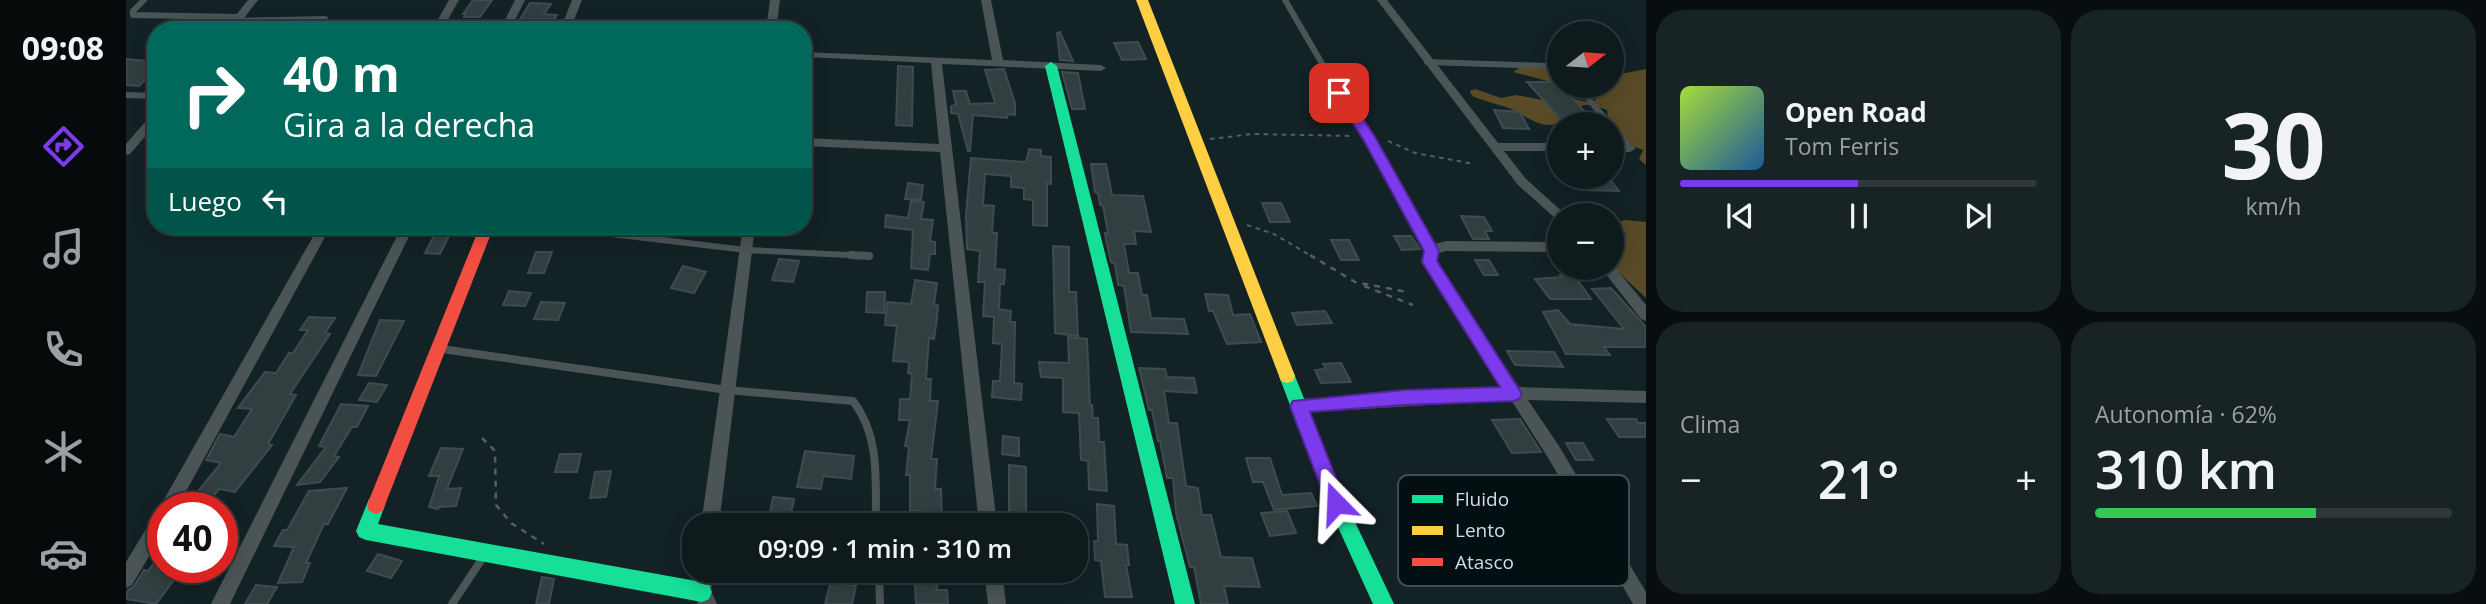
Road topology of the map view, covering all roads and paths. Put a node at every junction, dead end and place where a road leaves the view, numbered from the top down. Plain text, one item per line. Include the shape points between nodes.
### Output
1 (144, 0) edge
2 (253, 0) edge
3 (454, 0) edge
4 (520, 0) edge
5 (577, 0) edge
6 (775, 0) edge
7 (986, 0) edge
8 (1142, 0) edge
9 (1285, 0) edge
10 (1382, 0) edge
11 (238, 19) junction
12 (326, 19) dead end
13 (442, 21) edge
14 (510, 21) edge
15 (569, 21) edge
16 (772, 21) edge
17 (812, 54) edge
18 (936, 61) junction
19 (1427, 61) junction
20 (998, 62) junction
21 (1051, 66) junction
22 (1547, 66) edge
23 (1101, 68) dead end
24 (126, 95) edge
25 (147, 96) edge
26 (1587, 98) edge
27 (1600, 112) edge
28 (147, 127) edge
29 (1368, 137) junction
30 (1197, 141) junction
31 (1624, 141) edge
32 (812, 142) edge
33 (945, 148) junction
34 (1494, 148) junction
35 (1547, 148) edge
36 (1624, 148) edge
37 (1630, 148) joint
38 (126, 151) edge
39 (1475, 164) dead end
40 (1547, 204) edge
41 (1227, 220) junction
42 (320, 235) edge
43 (404, 235) edge
44 (483, 235) edge
45 (620, 235) edge
46 (748, 235) edge
47 (1547, 247) edge
48 (746, 250) junction
49 (1432, 251) junction
50 (869, 257) dead end
51 (1618, 280) edge
52 (1362, 284) junction
53 (1408, 292) dead end
54 (1413, 305) dead end
55 (1646, 315) edge
56 (438, 349) junction
57 (727, 390) junction
58 (1513, 394) junction
59 (1646, 397) edge
60 (1299, 406) junction
61 (482, 438) dead end
62 (1567, 475) edge
63 (177, 492) edge
64 (712, 513) edge
65 (875, 513) edge
66 (987, 513) edge
67 (147, 544) edge
68 (486, 553) junction
69 (561, 566) junction
70 (1629, 577) edge
71 (126, 579) edge
72 (879, 583) edge
73 (995, 583) edge
74 (705, 598) edge
75 (1644, 602) edge
76 (220, 604) edge
77 (452, 604) edge
78 (880, 604) edge
79 (997, 604) edge
80 (1185, 604) edge
81 (1384, 604) edge

1 - 11 lane via 133,15
2 - 11 street
3 - 13 street
4 - 14 street
5 - 15 street
6 - 16 street
7 - 20 street
8 - 30 street
9 - 29 lane
10 - 19 street
11 - 12 lane
17 - 18 street
18 - 20 street
18 - 33 street
19 - 22 lane
19 - 34 street
20 - 21 street
21 - 23 street
21 - 80 street
24 - 25 street
26 - 27 lane
28 - 38 street
29 - 30 path via 1253,134
29 - 39 path via 1415,153
29 - 49 street
30 - 41 street
31 - 37 lane
32 - 33 street
33 - 66 street
34 - 35 street
34 - 40 street
36 - 37 street
41 - 52 path via 1274,233
41 - 60 street
42 - 63 street
43 - 76 street
44 - 56 street
45 - 48 lane
46 - 48 street
47 - 49 street via 1446,246
48 - 50 lane
48 - 57 street
49 - 58 street via 1429,262
51 - 55 street
52 - 53 path
52 - 54 path
56 - 57 lane
56 - 68 street via 366,531
57 - 64 street
57 - 65 lane via 853,401 864,412 872,442
58 - 59 street
58 - 60 street
58 - 62 street
60 - 81 street via 1336,503
61 - 69 path via 495,451 496,505 511,523 544,544
67 - 71 street
68 - 69 street
68 - 77 lane
69 - 74 street
70 - 75 street
72 - 78 lane
73 - 79 street

